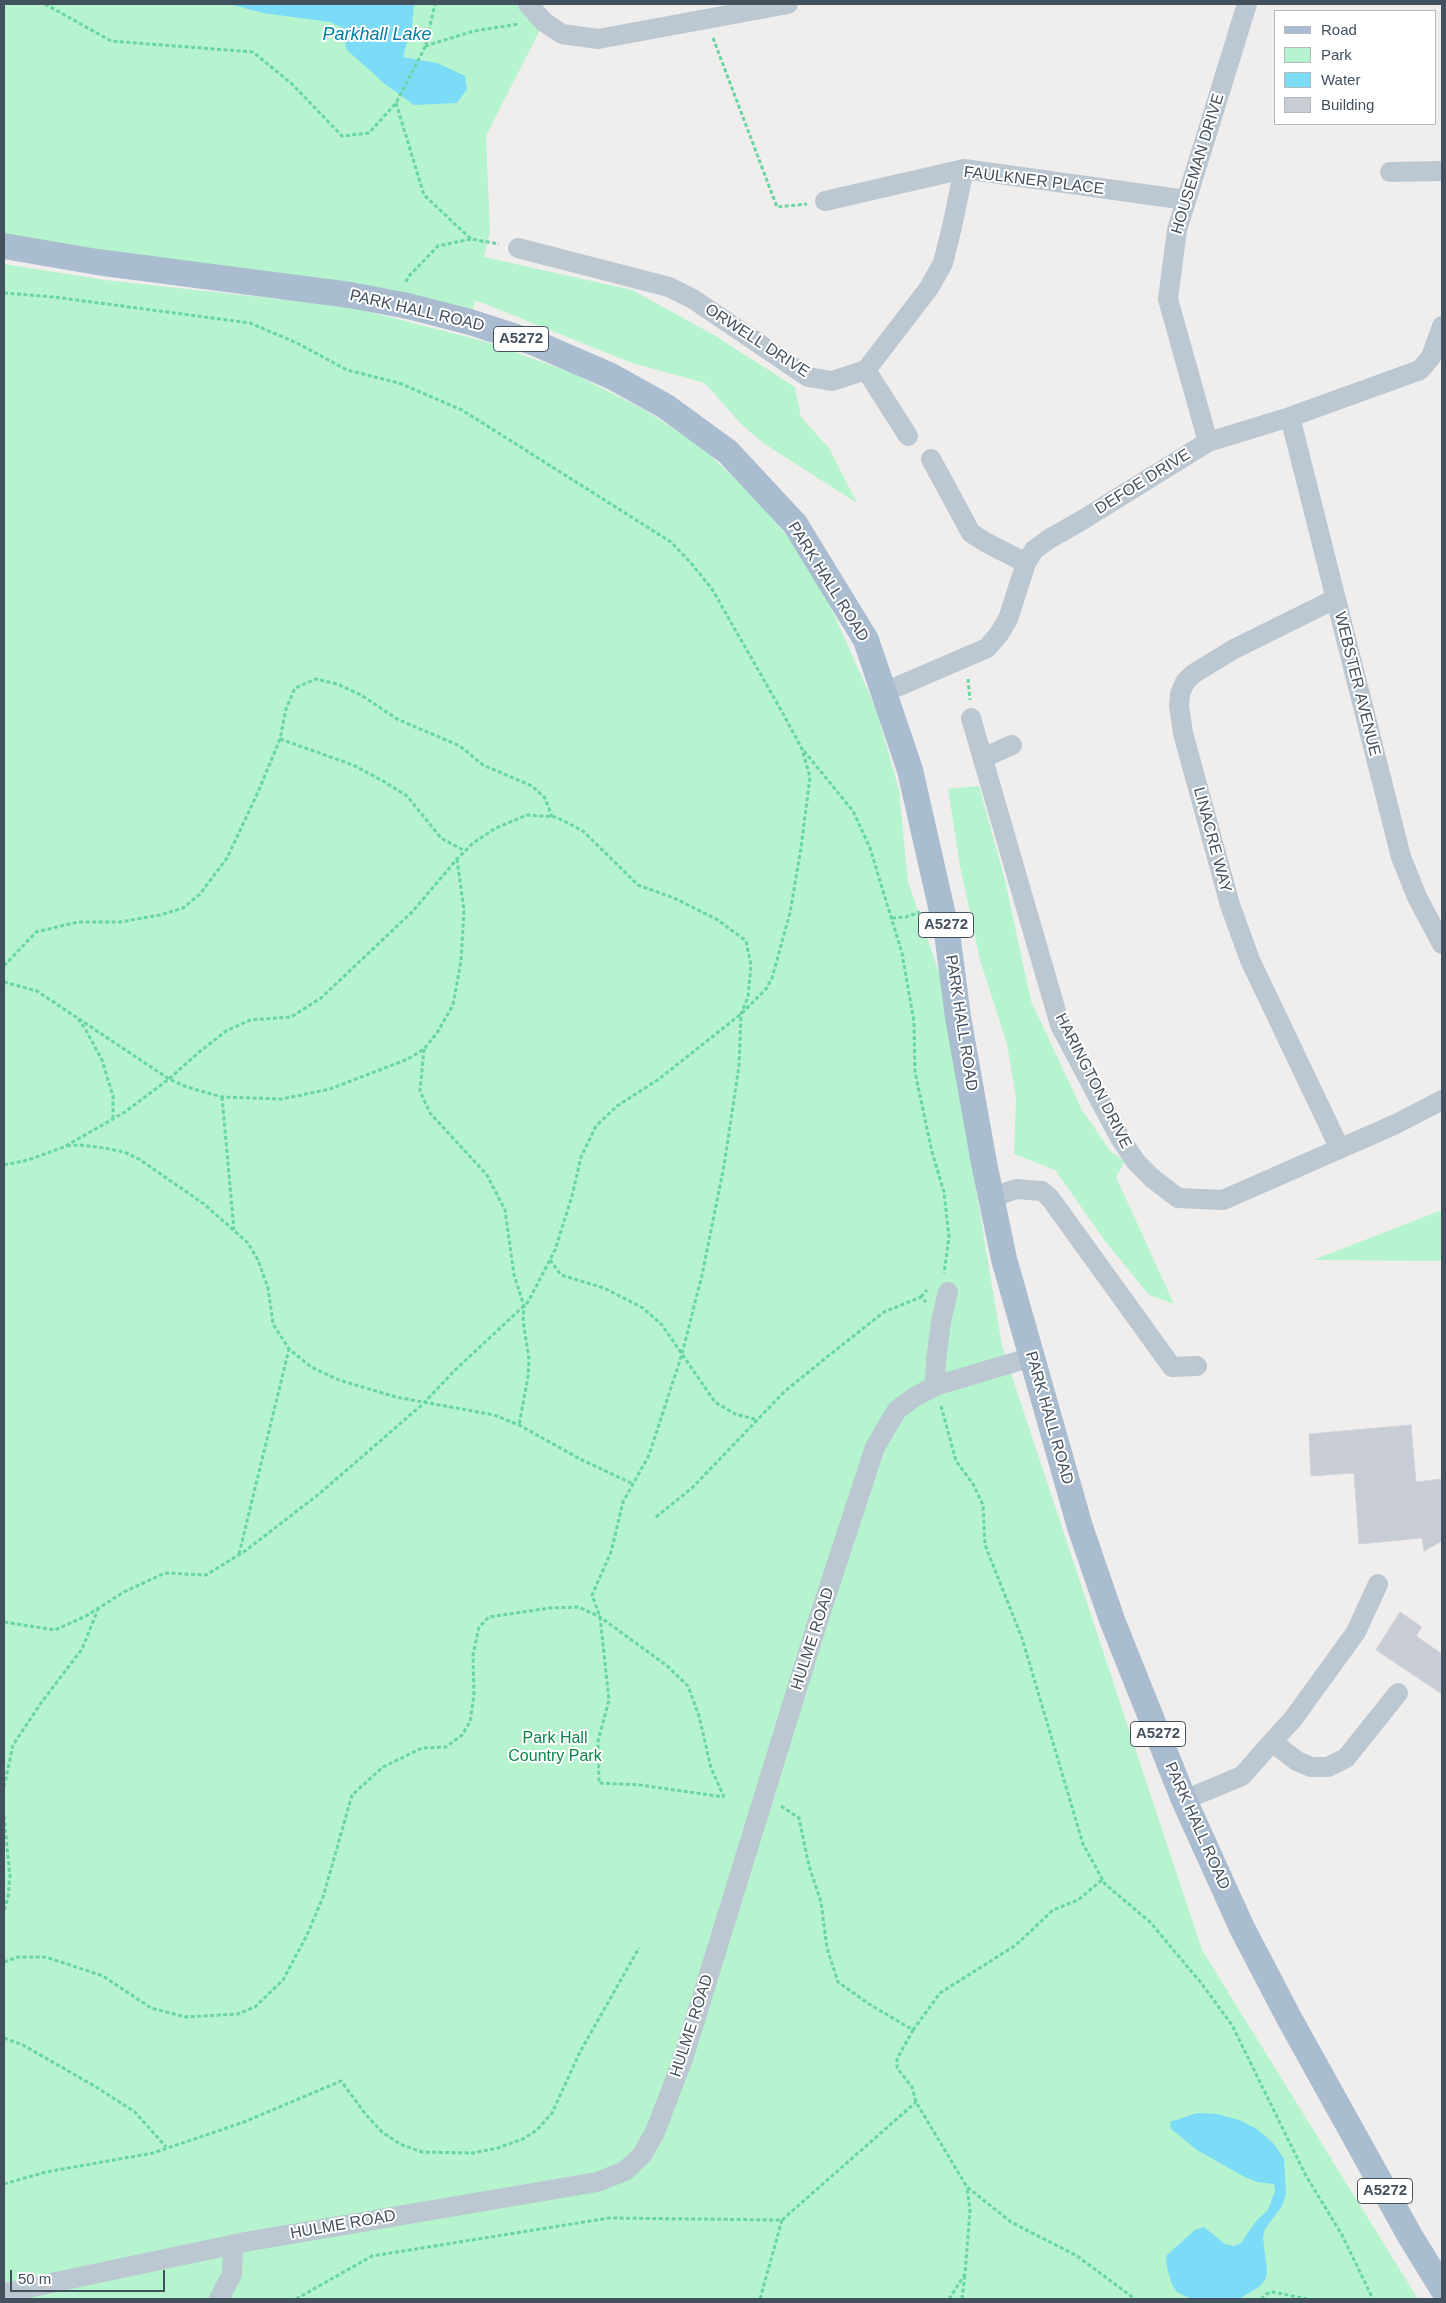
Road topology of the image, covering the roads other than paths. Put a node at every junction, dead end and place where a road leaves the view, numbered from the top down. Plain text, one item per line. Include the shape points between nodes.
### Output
1 (788, 4) edge
2 (1247, 4) edge
3 (527, 14) edge
4 (964, 169) junction
5 (1442, 171) edge
6 (1390, 172) dead end
7 (1186, 200) junction
8 (826, 201) road end
9 (4, 246) edge
10 (518, 248) road end
11 (1442, 326) edge
12 (1437, 361) edge
13 (866, 370) junction
14 (1290, 417) junction
15 (908, 436) dead end
16 (1208, 442) junction
17 (931, 459) dead end
18 (1026, 562) junction
19 (1335, 599) junction
20 (884, 692) junction
21 (971, 718) road end
22 (1012, 745) dead end
23 (983, 758) junction
24 (1442, 944) edge
25 (1442, 1100) edge
26 (1340, 1149) junction
27 (991, 1198) junction
28 (940, 1285) road end
29 (1032, 1357) junction
30 (1196, 1366) dead end
31 (936, 1386) junction
32 (1378, 1584) dead end
33 (1398, 1693) dead end
34 (1272, 1742) junction
35 (1184, 1800) junction
36 (233, 2244) junction
37 (1442, 2288) edge
38 (4, 2293) edge
39 (219, 2299) edge

1 - 3 street via 598,39 562,34
2 - 7 street, HOUSEMAN DRIVE
4 - 7 street, FAULKNER PLACE
4 - 8 street, FAULKNER PLACE
4 - 13 street via 943,263 929,288
5 - 6 street
7 - 16 street, HOUSEMAN DRIVE via 1177,230 1168,299
9 - 20 main road, PARK HALL ROAD / A5272 via 397,304 470,322 535,343 611,376 665,406 728,452 795,524 866,640
10 - 13 street, ORWELL DRIVE via 669,287 693,299 808,377 832,381
11 - 12 street, DEFOE DRIVE
12 - 14 street, DEFOE DRIVE via 1403,378
13 - 15 street
14 - 16 street, DEFOE DRIVE
14 - 19 street, WEBSTER AVENUE
16 - 18 street, DEFOE DRIVE via 1049,538 1034,550
17 - 18 street via 971,533
18 - 20 street, DEFOE DRIVE via 1008,619 987,648
19 - 24 street, WEBSTER AVENUE via 1401,857 1417,898
19 - 26 street, LINACRE WAY via 1234,648 1193,674 1185,682 1179,706 1195,780 1246,951
20 - 27 main road, PARK HALL ROAD / A5272 via 910,770 941,904
21 - 23 street, HARINGTON DRIVE
22 - 23 street
23 - 26 street, HARINGTON DRIVE via 1060,1025 1136,1162 1178,1198 1223,1200
25 - 26 street, HARINGTON DRIVE
27 - 29 main road, PARK HALL ROAD / A5272 via 1004,1259
27 - 30 street via 1016,1189 1042,1192 1050,1198 1172,1367
28 - 31 street
29 - 31 street, HULME ROAD
29 - 35 main road, PARK HALL ROAD / A5272 via 1080,1527 1112,1620
31 - 36 street, HULME ROAD via 897,1410 875,1447 682,2059 655,2132 642,2155 625,2171 598,2182
32 - 34 street via 1356,1632 1293,1719
33 - 34 street via 1346,1758 1328,1767 1311,1767 1297,1761
34 - 35 street via 1242,1776
35 - 37 main road, PARK HALL ROAD / A5272 via 1242,1928 1289,2018
36 - 38 street, HULME ROAD
36 - 39 street via 232,2274

